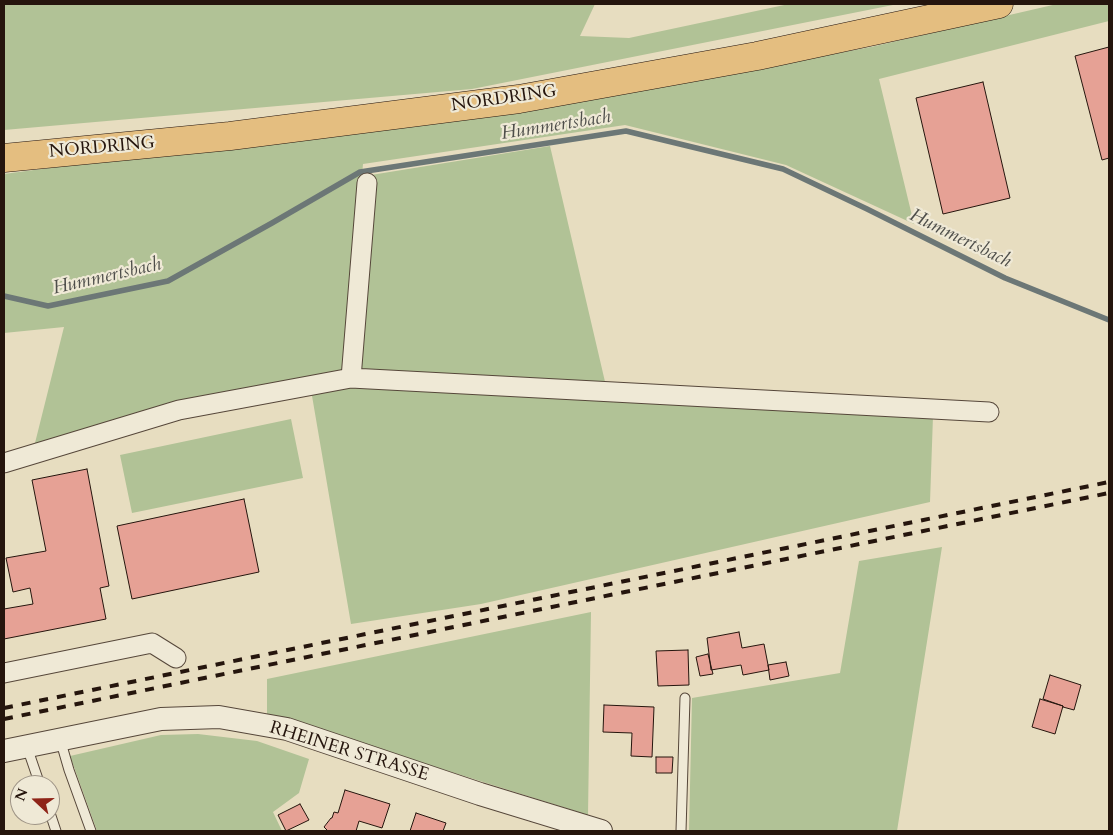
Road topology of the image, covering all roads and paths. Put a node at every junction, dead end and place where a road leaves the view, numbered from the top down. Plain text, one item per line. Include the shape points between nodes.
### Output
1 (999, 4) edge
2 (4, 158) edge
3 (367, 183) dead end
4 (351, 378) junction
5 (990, 412) dead end
6 (4, 463) edge
7 (176, 658) dead end
8 (4, 673) edge
9 (684, 698) dead end
10 (60, 739) junction
11 (27, 746) junction
12 (4, 751) edge
13 (37, 775) edge
14 (91, 831) edge
15 (601, 831) edge
16 (681, 831) edge

1 - 2 main road, NORDRING via 757,56 519,98 230,136
3 - 4 street
4 - 5 street
4 - 6 street via 179,410
7 - 8 street via 152,643
9 - 16 lane
10 - 11 street, RHEINER STRASSE
10 - 14 lane
10 - 15 street, RHEINER STRASSE via 161,718 219,717 287,729
11 - 12 street, RHEINER STRASSE
11 - 13 lane

